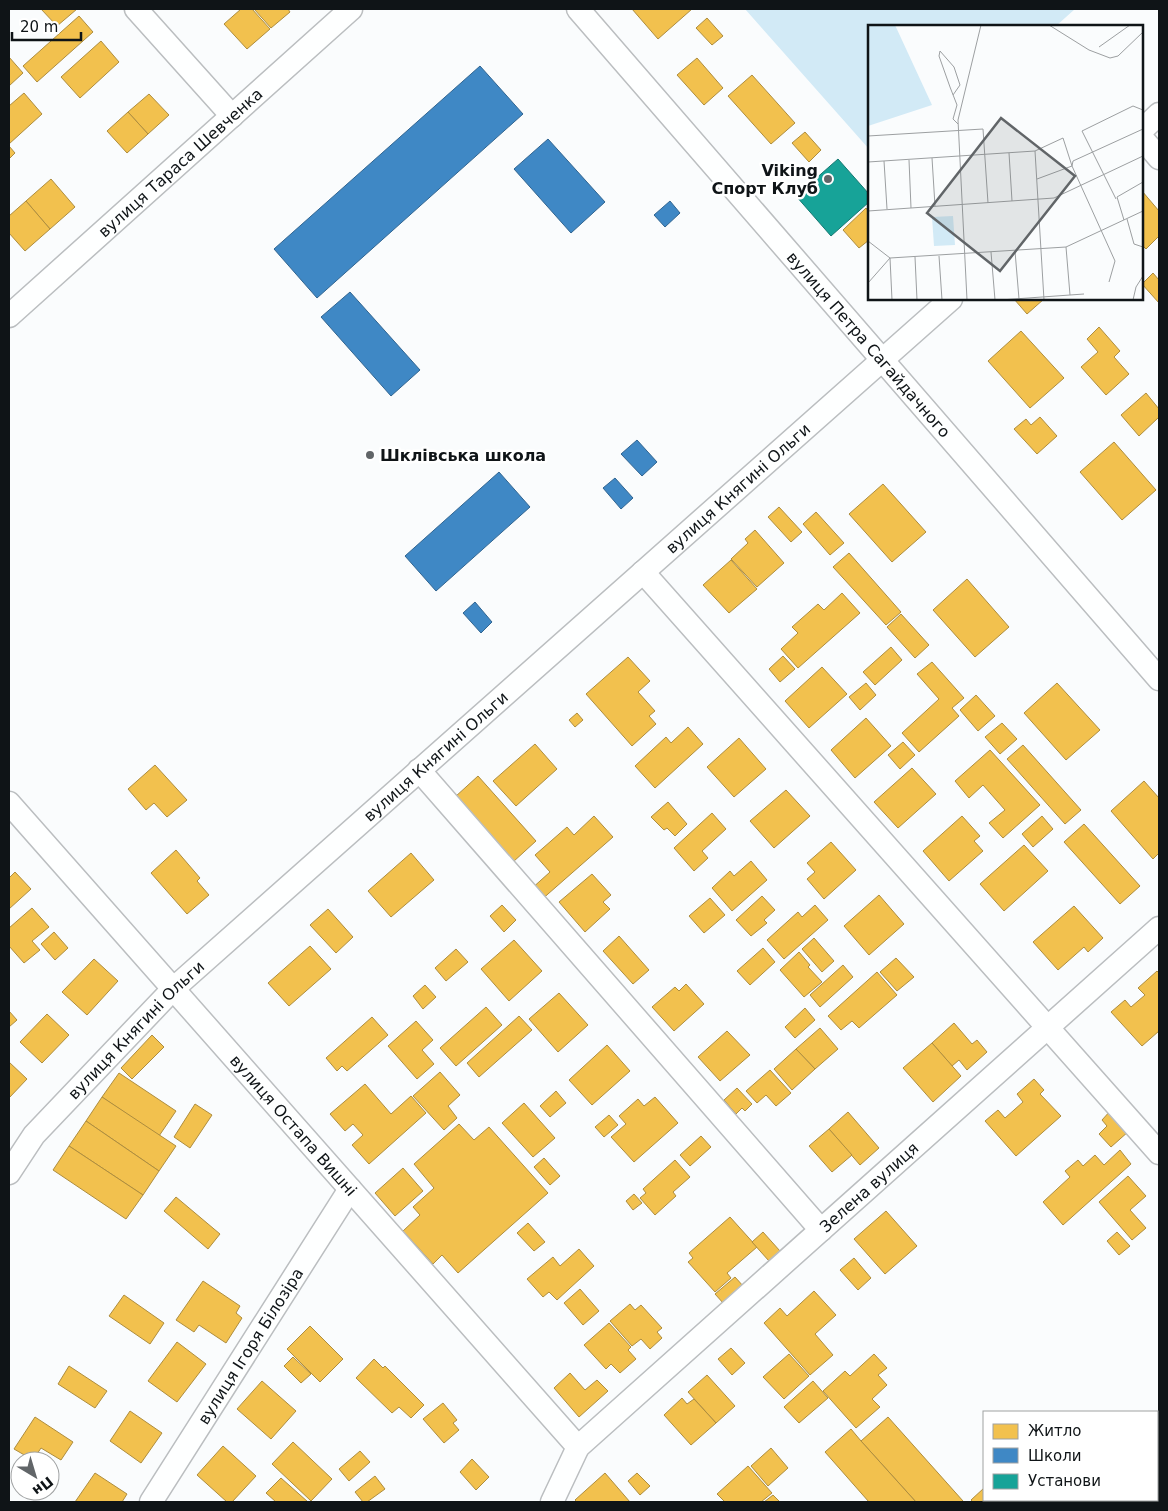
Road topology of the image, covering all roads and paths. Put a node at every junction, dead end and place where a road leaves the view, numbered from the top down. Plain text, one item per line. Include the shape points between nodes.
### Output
1 (136, 9) edge
2 (351, 9) edge
3 (578, 9) edge
4 (1159, 114) edge
5 (232, 116) junction
6 (1143, 129) edge
7 (1143, 139) edge
8 (1159, 158) edge
9 (950, 300) edge
10 (9, 314) edge
11 (882, 360) junction
12 (643, 572) junction
13 (1159, 679) edge
14 (419, 770) junction
15 (9, 804) edge
16 (1159, 928) edge
17 (173, 989) junction
18 (1048, 1027) junction
19 (1159, 1152) edge
20 (9, 1173) edge
21 (350, 1189) junction
22 (821, 1230) junction
23 (578, 1447) junction
24 (150, 1502) edge
25 (552, 1502) edge

1 - 5 street
2 - 5 street, вулиця Тараса Шевченка
3 - 11 street, вулиця Петра Сагайдачного
4 - 6 street
5 - 10 street, вулиця Тараса Шевченка
7 - 8 street
9 - 11 street, вулиця Княгині Ольги
11 - 12 street, вулиця Княгині Ольги
11 - 13 street, вулиця Петра Сагайдачного
12 - 14 street, вулиця Княгині Ольги
12 - 18 street
14 - 17 street, вулиця Княгині Ольги
14 - 22 street
15 - 17 street, вулиця Остапа Вишні
16 - 18 street, Зелена вулиця
17 - 20 street, вулиця Княгині Ольги via 34,1135
17 - 21 street, вулиця Остапа Вишні
18 - 19 street
18 - 22 street, Зелена вулиця
21 - 23 street, вулиця Остапа Вишні
21 - 24 street, вулиця Ігоря Білозіра
22 - 23 street, Зелена вулиця
23 - 25 street

